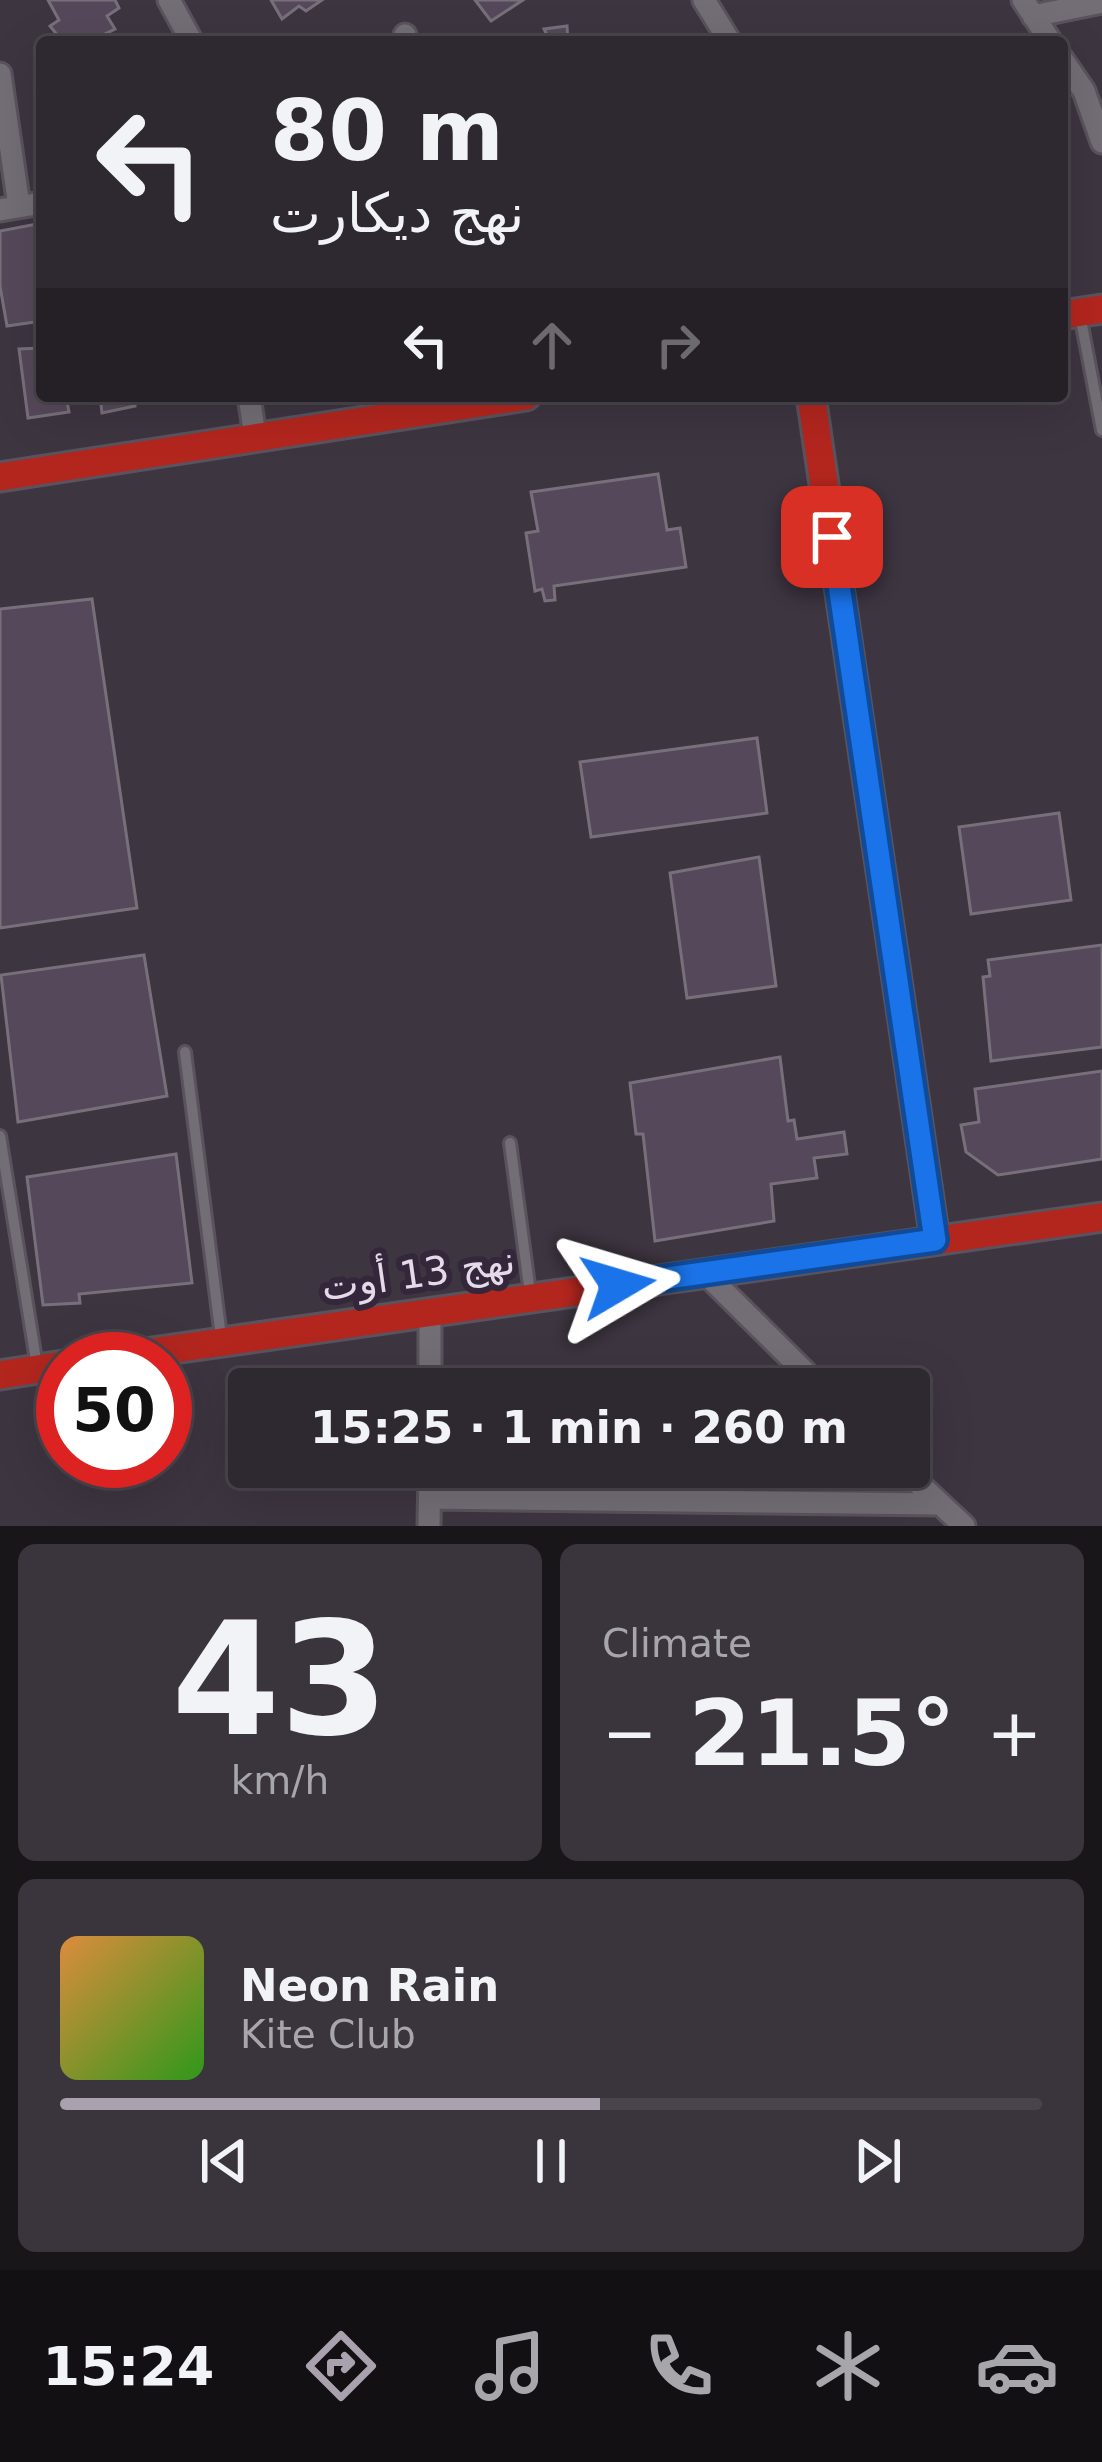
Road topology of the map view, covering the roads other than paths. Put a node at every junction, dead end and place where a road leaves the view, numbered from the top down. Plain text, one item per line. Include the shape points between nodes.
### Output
1 (169, 0) edge
2 (704, 0) edge
3 (1102, 2) edge
4 (1028, 8) edge
5 (189, 36) edge
6 (726, 36) edge
7 (1047, 36) edge
8 (1068, 68) edge
9 (0, 74) edge
10 (1102, 142) edge
11 (20, 206) edge
12 (1081, 312) edge
13 (250, 402) edge
14 (485, 402) edge
15 (812, 402) edge
16 (1102, 430) edge
17 (255, 436) junction
18 (0, 477) edge
19 (185, 1052) dead end
20 (0, 1136) edge
21 (510, 1143) dead end
22 (1102, 1217) edge
23 (935, 1240) junction
24 (706, 1274) junction
25 (530, 1296) junction
26 (430, 1313) junction
27 (42, 1332) edge
28 (221, 1340) junction
29 (192, 1345) edge
30 (430, 1368) edge
31 (801, 1368) edge
32 (36, 1370) edge
33 (0, 1376) edge
34 (430, 1488) edge
35 (923, 1488) edge
36 (430, 1498) junction
37 (939, 1504) junction
38 (429, 1526) edge
39 (964, 1526) edge

1 - 5 street
2 - 6 street
3 - 4 street
4 - 7 street
8 - 10 street
9 - 11 street
12 - 16 lane
13 - 17 street
14 - 17 main road
15 - 23 main road
17 - 18 main road
19 - 28 lane
20 - 27 lane
21 - 25 lane
22 - 23 main road, نهج 13 أوت
23 - 24 main road, نهج 13 أوت
24 - 25 main road, نهج 13 أوت
24 - 31 street
25 - 26 main road, نهج 13 أوت
26 - 28 main road, نهج 13 أوت
26 - 30 street
28 - 29 main road, نهج 13 أوت
32 - 33 main road
34 - 36 street
35 - 37 street
36 - 37 street
36 - 38 street
37 - 39 street

